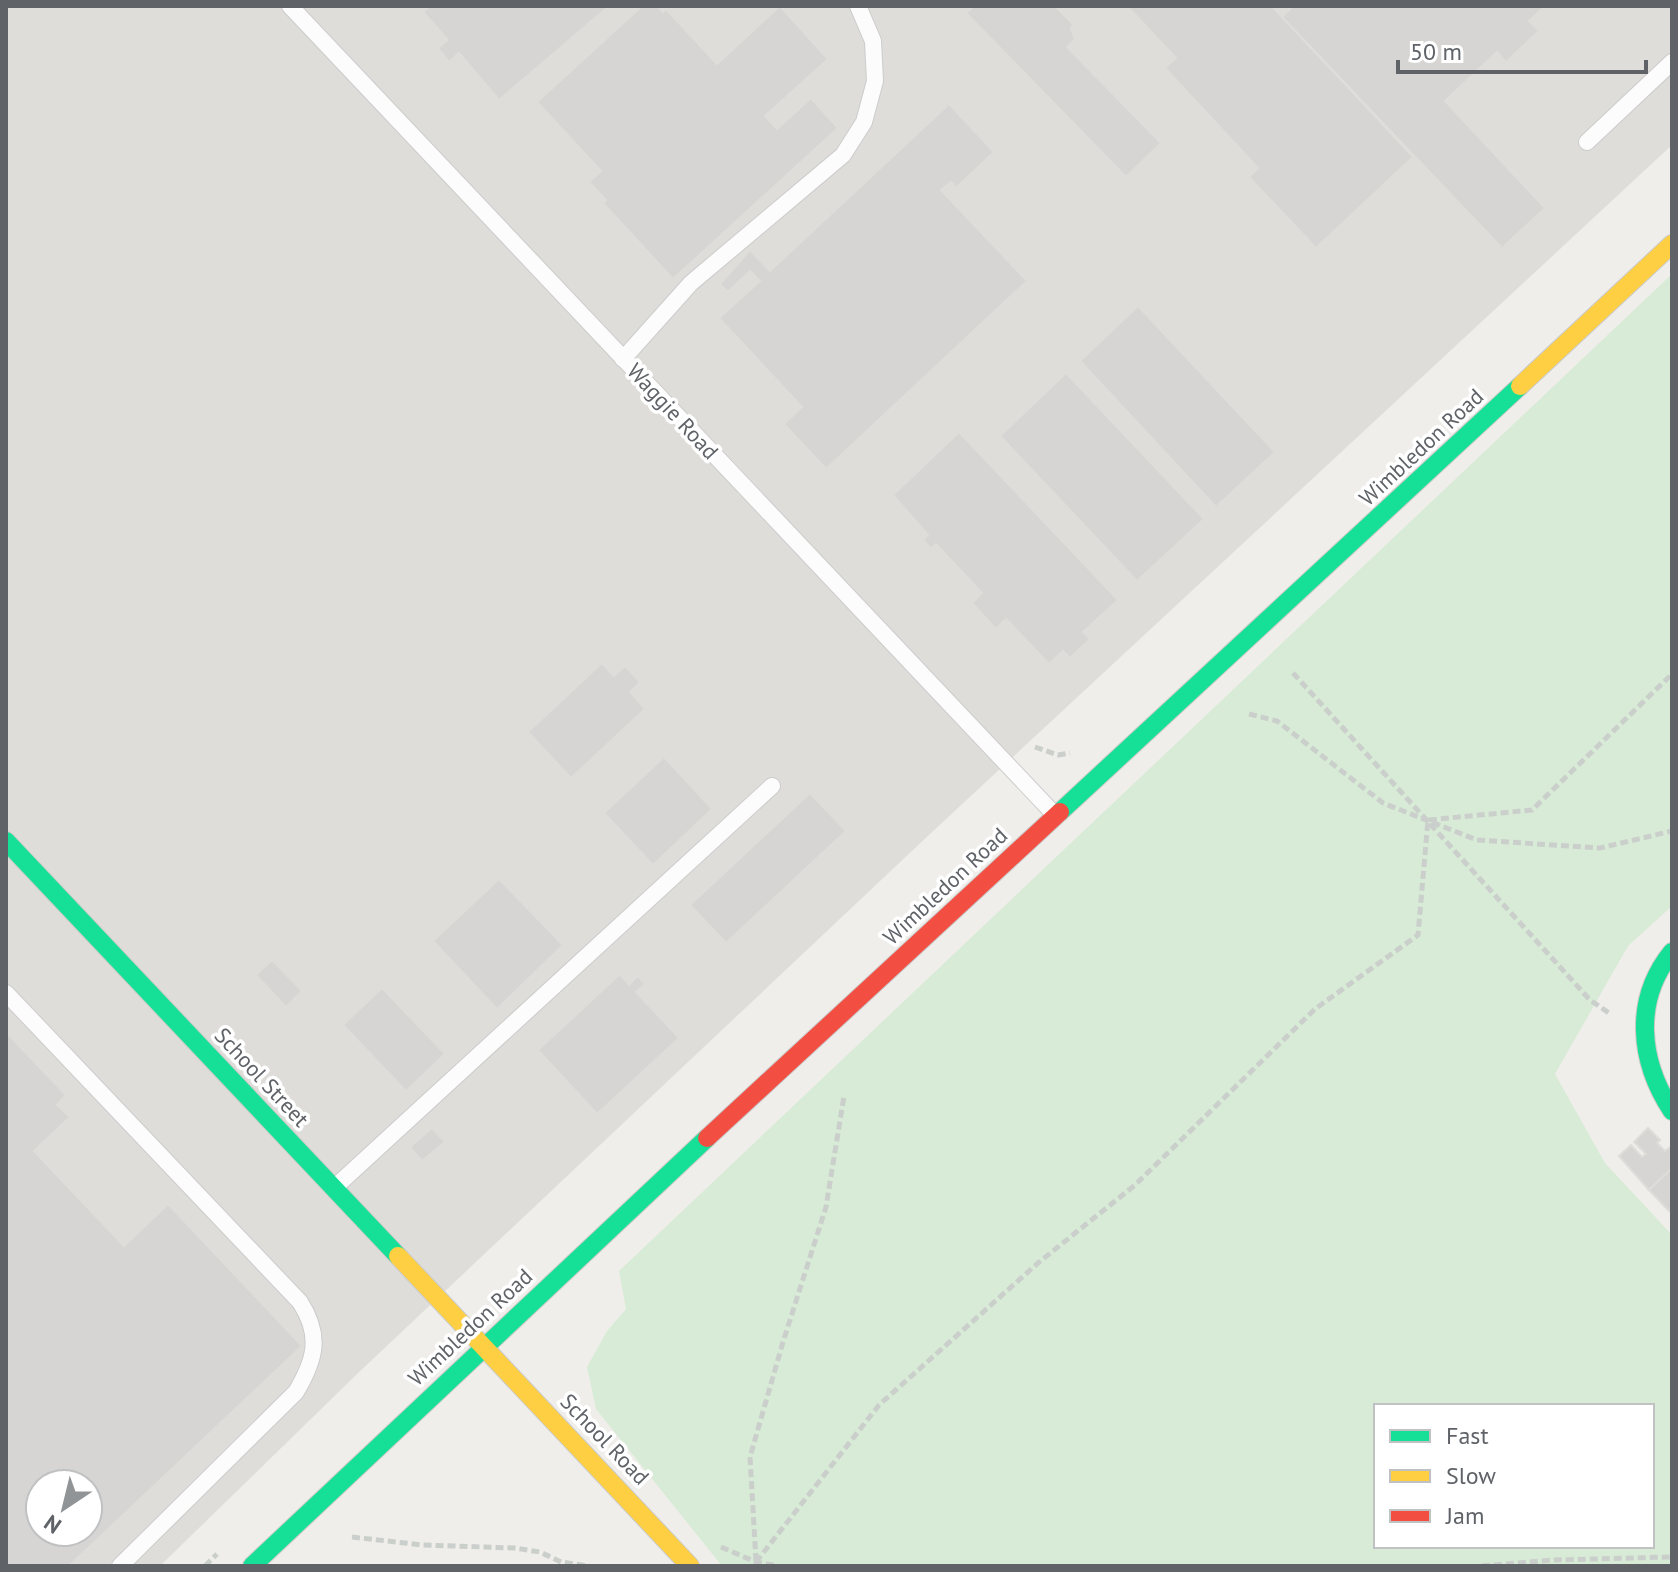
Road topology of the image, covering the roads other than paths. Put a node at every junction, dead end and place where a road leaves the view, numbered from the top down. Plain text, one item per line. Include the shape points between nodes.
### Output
1 (290, 6) edge
2 (858, 6) edge
3 (1672, 62) edge
4 (1587, 142) dead end
5 (1672, 244) edge
6 (623, 359) junction
7 (772, 786) dead end
8 (1056, 817) junction
9 (6, 841) edge
10 (1672, 952) edge
11 (6, 993) edge
12 (1672, 1111) edge
13 (333, 1189) junction
14 (482, 1347) junction
15 (120, 1566) edge
16 (252, 1566) edge
17 (690, 1566) edge

1 - 6 lane, Waggie Road
2 - 6 lane via 873,41 875,81 864,122 843,155 691,283
3 - 4 lane
5 - 8 main road, Wimbledon Road
6 - 8 lane, Waggie Road
7 - 13 lane
8 - 14 main road, Wimbledon Road
9 - 13 main road, School Street
10 - 12 main road via 1653,979 1646,1039 1658,1093
11 - 15 lane via 300,1302 312,1328 311,1366 296,1392
13 - 14 main road, School Street
14 - 16 main road, Wimbledon Road
14 - 17 main road, School Road

